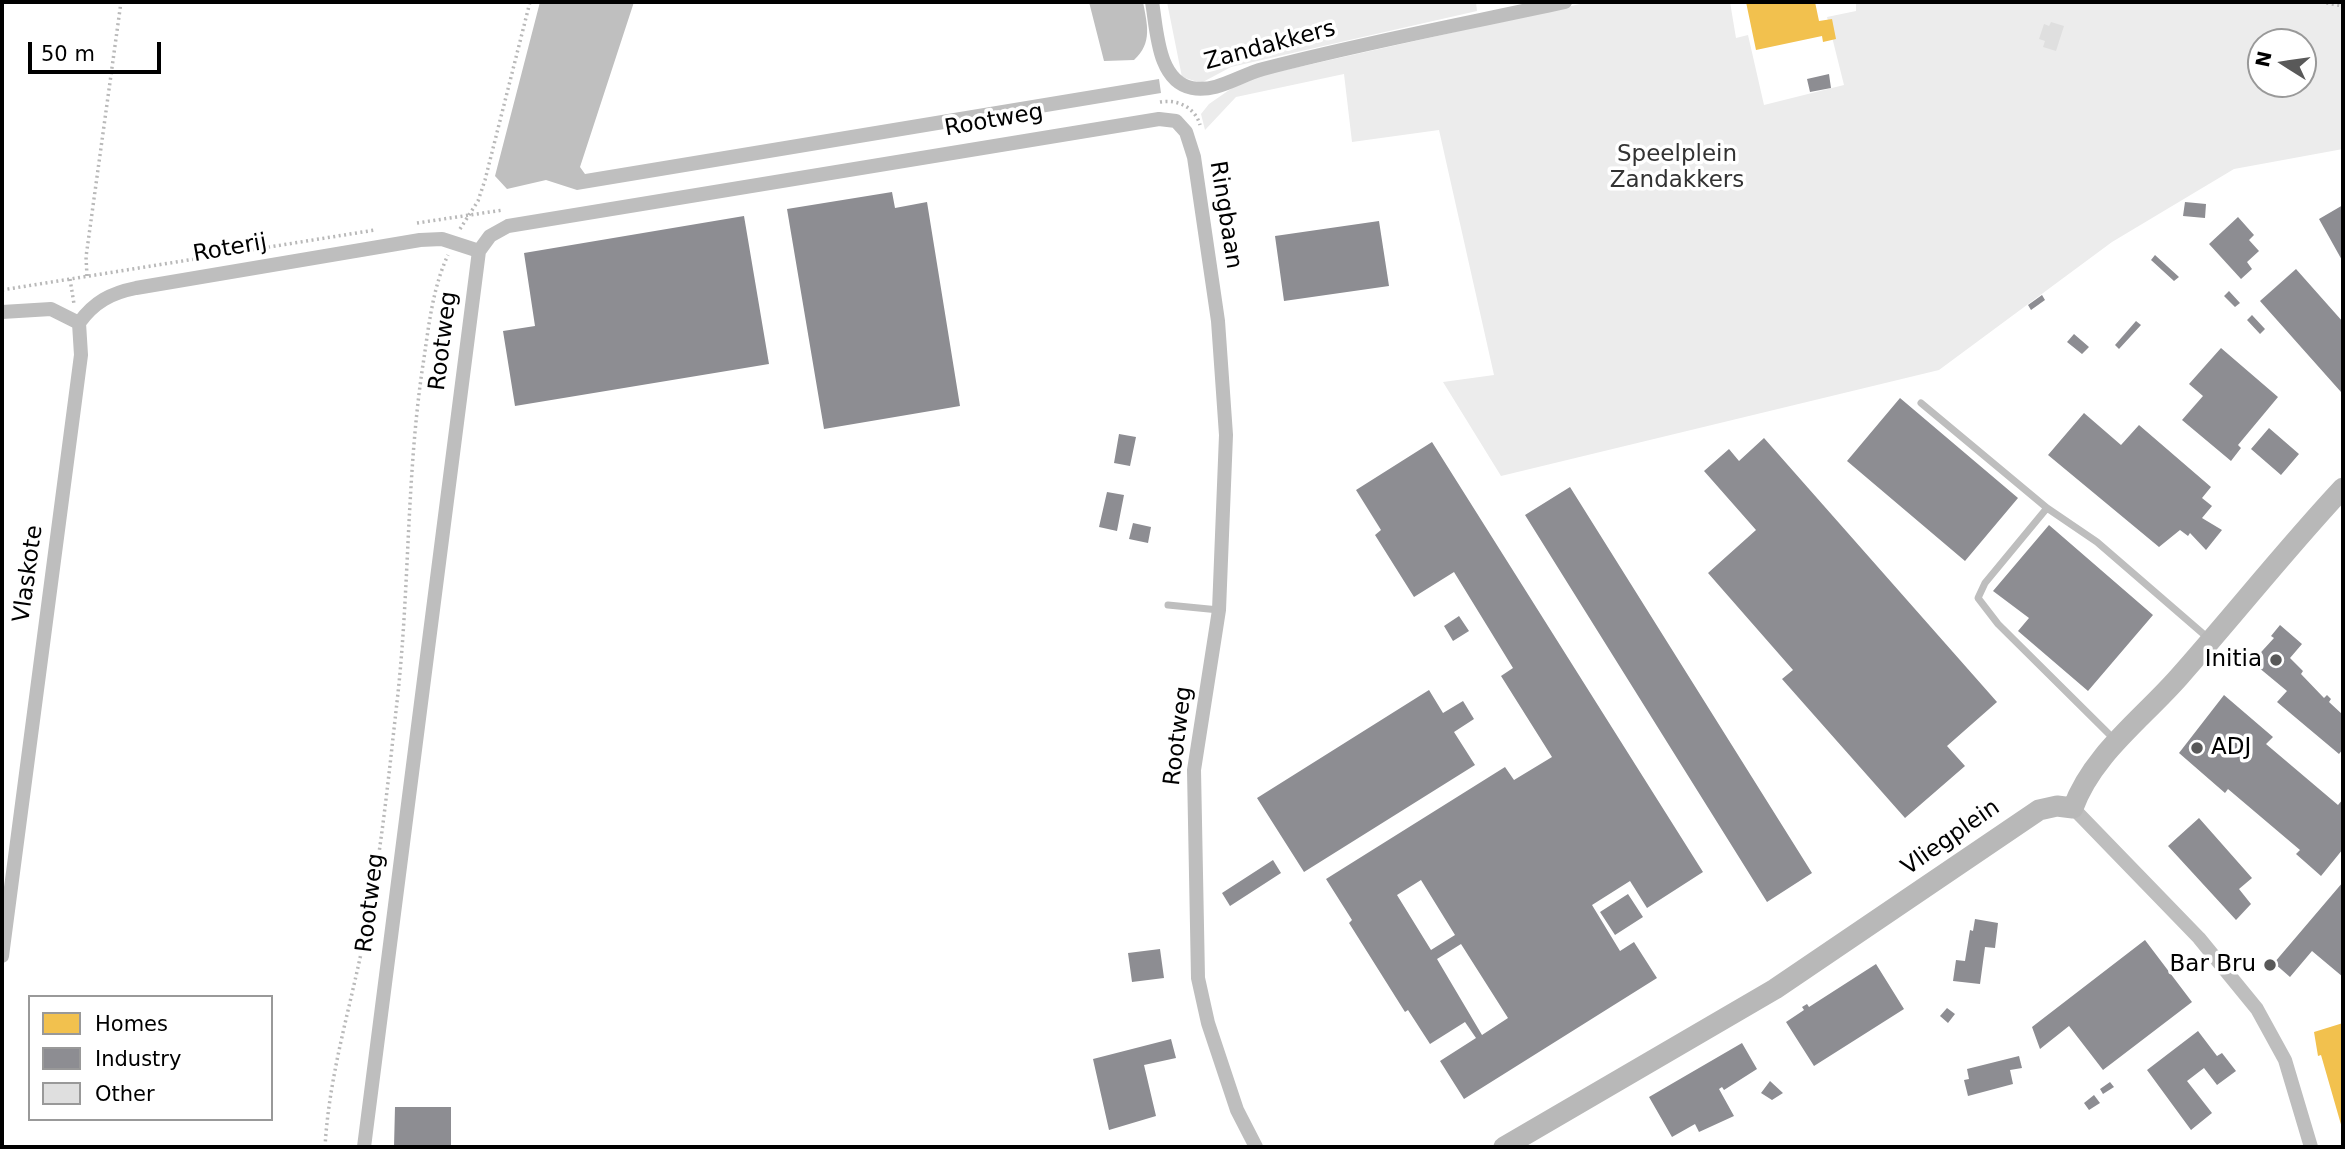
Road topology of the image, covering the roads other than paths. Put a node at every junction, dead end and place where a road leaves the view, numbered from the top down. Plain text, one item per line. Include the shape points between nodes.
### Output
1 (1152, 2) edge
2 (1565, 2) edge
3 (1176, 121) joint
4 (479, 250) junction
5 (2, 312) edge
6 (1218, 321) joint
7 (79, 323) junction
8 (1921, 402) dead end
9 (2343, 488) edge
10 (2047, 508) junction
11 (1168, 605) dead end
12 (1219, 610) junction
13 (2211, 640) junction
14 (2116, 742) junction
15 (2073, 808) junction
16 (2, 956) edge
17 (364, 1147) edge
18 (1256, 1147) edge
19 (1504, 1147) edge
20 (2311, 1147) edge

1 - 2 street, Zandakkers via 1165,66 1191,89 1213,88 1294,60
3 - 4 street, Rootweg via 1142,119 508,226 490,236
3 - 6 street, Ringbaan via 1186,132 1194,158
4 - 7 street, Roterij via 442,239 420,240 121,291 96,304
4 - 17 street, Rootweg
5 - 7 street via 51,309
6 - 12 street, Rootweg via 1226,435
7 - 16 street, Vlaskote via 81,355
8 - 10 lane
9 - 13 street
10 - 13 lane via 2097,542
10 - 14 lane via 1985,583 1980,605
11 - 12 lane
12 - 18 street, Rootweg via 1194,770 1198,978 1237,1110
13 - 14 street
14 - 15 street via 2080,788
15 - 19 street, Vliegplein via 2039,810 1775,989
15 - 20 street via 2199,938 2257,1009 2285,1060

